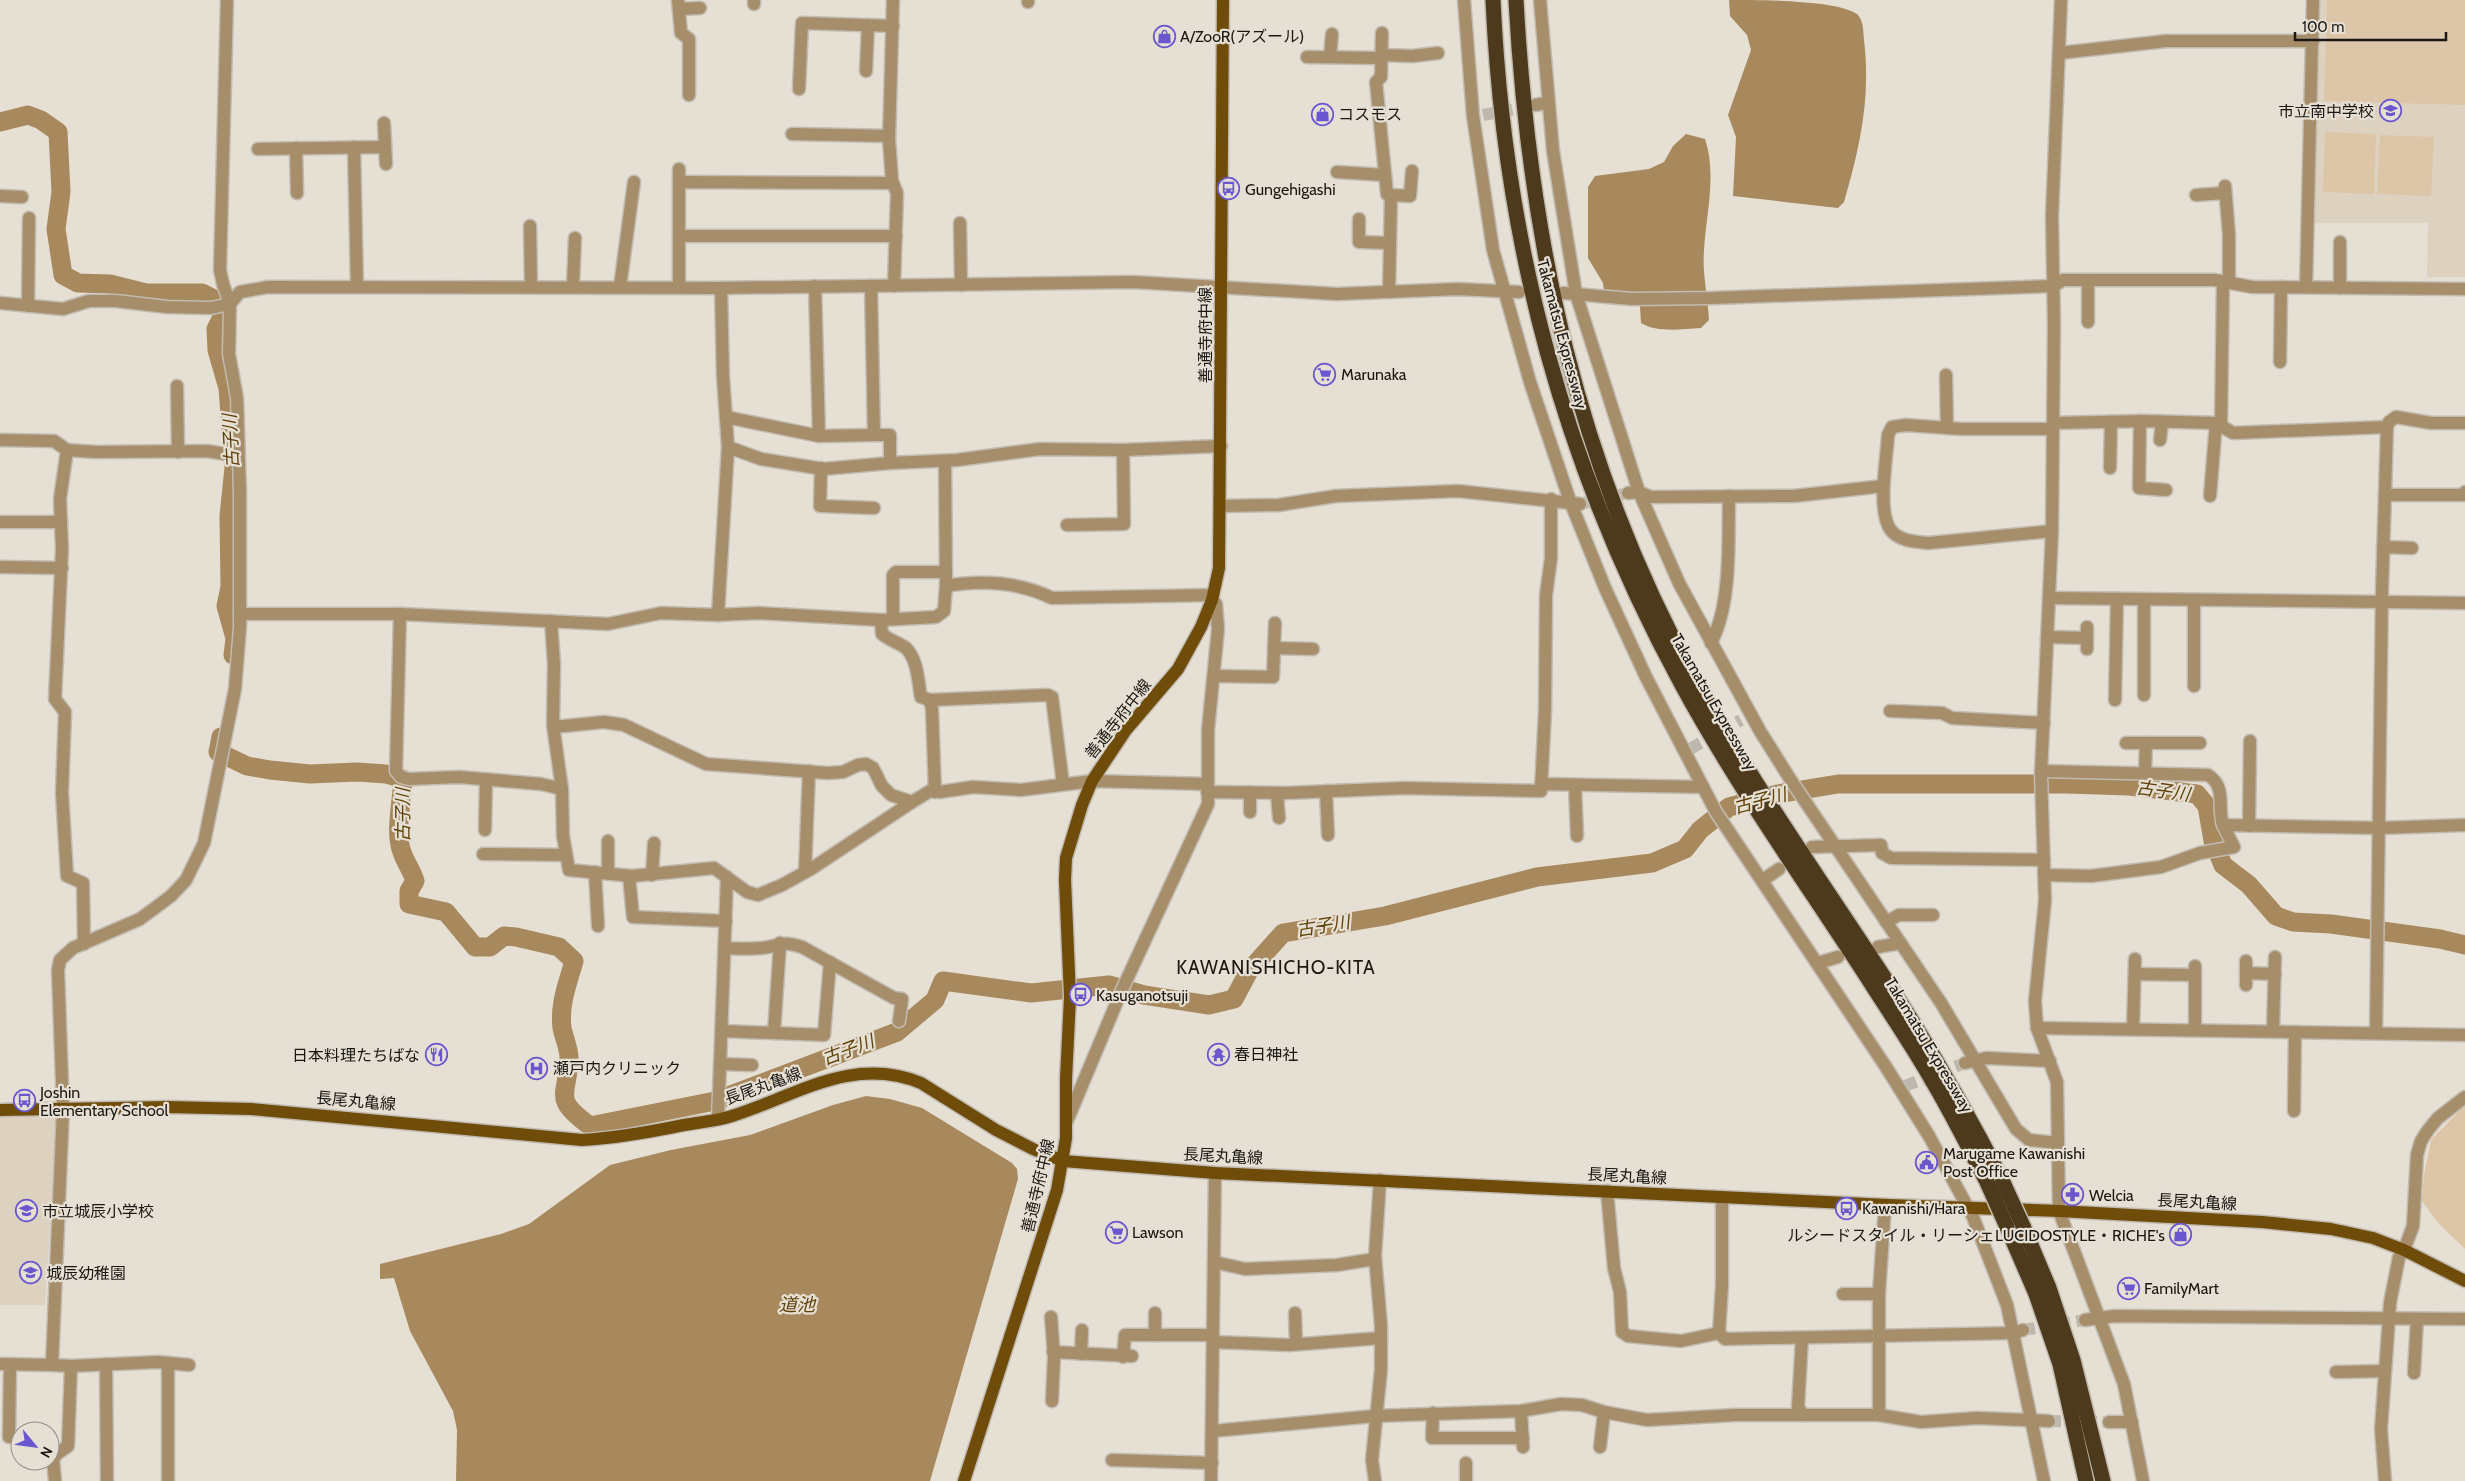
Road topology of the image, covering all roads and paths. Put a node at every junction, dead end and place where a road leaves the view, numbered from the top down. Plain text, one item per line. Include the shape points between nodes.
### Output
1 (227, 0) edge
2 (894, 0) edge
3 (1223, 0) edge
4 (1464, 0) edge
5 (1493, 0) edge
6 (1516, 0) edge
7 (1540, 0) edge
8 (2061, 0) edge
9 (2314, 0) edge
10 (679, 5) edge
11 (700, 8) dead end
12 (868, 25) junction
13 (893, 26) junction
14 (1382, 33) dead end
15 (1332, 34) dead end
16 (2313, 41) junction
17 (1438, 53) dead end
18 (2060, 53) junction
19 (1307, 57) dead end
20 (1330, 57) junction
21 (1381, 57) junction
22 (866, 71) dead end
23 (799, 89) dead end
24 (689, 95) dead end
25 (384, 123) dead end
26 (792, 134) dead end
27 (889, 136) junction
28 (354, 147) junction
29 (385, 147) junction
30 (296, 148) junction
31 (258, 149) dead end
32 (386, 164) dead end
33 (1412, 171) dead end
34 (1337, 172) dead end
35 (1385, 175) junction
36 (634, 182) dead end
37 (893, 183) junction
38 (297, 193) dead end
39 (1391, 195) junction
40 (2196, 195) dead end
41 (0, 196) edge
42 (22, 197) dead end
43 (29, 218) dead end
44 (1359, 219) dead end
45 (960, 223) dead end
46 (530, 226) dead end
47 (679, 236) junction
48 (896, 236) junction
49 (575, 238) dead end
50 (2340, 242) dead end
51 (1390, 243) junction
52 (2088, 280) junction
53 (2226, 282) junction
54 (961, 285) junction
55 (357, 286) junction
56 (531, 286) junction
57 (573, 286) junction
58 (815, 286) junction
59 (871, 286) junction
60 (894, 286) junction
61 (2053, 286) junction
62 (620, 287) junction
63 (680, 287) junction
64 (2281, 287) junction
65 (721, 288) junction
66 (1222, 288) junction
67 (2306, 288) junction
68 (2340, 288) junction
69 (2465, 289) edge
70 (1502, 291) junction
71 (1389, 292) junction
72 (1519, 292) dead end
73 (1569, 293) junction
74 (0, 303) edge
75 (228, 305) junction
76 (28, 306) junction
77 (2088, 322) dead end
78 (2280, 362) dead end
79 (1946, 375) dead end
80 (177, 386) dead end
81 (726, 417) junction
82 (2140, 421) junction
83 (2111, 422) junction
84 (2162, 422) junction
85 (2465, 424) edge
86 (2219, 425) junction
87 (2053, 426) junction
88 (1947, 428) junction
89 (2386, 428) junction
90 (874, 435) junction
91 (819, 436) junction
92 (0, 440) edge
93 (2160, 440) dead end
94 (1221, 446) junction
95 (728, 447) junction
96 (67, 450) junction
97 (1123, 450) junction
98 (178, 452) junction
99 (238, 456) junction
100 (945, 461) junction
101 (890, 463) junction
102 (821, 468) junction
103 (2110, 468) dead end
104 (1883, 486) junction
105 (2166, 490) dead end
106 (1633, 492) junction
107 (2465, 492) edge
108 (2385, 495) junction
109 (1729, 496) junction
110 (2210, 496) dead end
111 (1551, 500) junction
112 (1575, 502) junction
113 (1221, 506) junction
114 (874, 508) dead end
115 (0, 522) edge
116 (61, 522) junction
117 (1067, 525) dead end
118 (2052, 531) junction
119 (2383, 547) junction
120 (2412, 548) dead end
121 (0, 567) edge
122 (62, 568) junction
123 (946, 572) junction
124 (946, 586) junction
125 (1212, 598) junction
126 (2048, 598) junction
127 (2117, 600) junction
128 (2144, 600) junction
129 (2194, 601) junction
130 (2383, 601) junction
131 (2465, 603) edge
132 (240, 614) junction
133 (400, 614) junction
134 (718, 615) junction
135 (887, 619) junction
136 (551, 621) junction
137 (1275, 622) dead end
138 (2047, 637) junction
139 (2087, 638) dead end
140 (1711, 643) junction
141 (1274, 648) junction
142 (1314, 649) dead end
143 (1215, 676) junction
144 (2194, 686) dead end
145 (2144, 695) dead end
146 (930, 700) junction
147 (2115, 700) dead end
148 (1890, 711) dead end
149 (2044, 723) junction
150 (554, 727) junction
151 (2250, 741) dead end
152 (2126, 743) dead end
153 (2146, 743) junction
154 (2200, 743) dead end
155 (809, 772) junction
156 (2041, 772) junction
157 (2145, 772) junction
158 (486, 780) junction
159 (1092, 781) junction
160 (1747, 781) junction
161 (1063, 784) junction
162 (1541, 784) junction
163 (1575, 785) junction
164 (1703, 787) junction
165 (1207, 788) junction
166 (562, 789) junction
167 (1326, 791) junction
168 (936, 792) junction
169 (1250, 792) junction
170 (1277, 793) junction
171 (912, 802) junction
172 (1250, 812) dead end
173 (1769, 817) junction
174 (1279, 818) dead end
175 (2223, 824) junction
176 (2465, 825) edge
177 (2249, 826) junction
178 (2380, 828) junction
179 (485, 830) dead end
180 (1328, 835) dead end
181 (1577, 836) dead end
182 (608, 841) dead end
183 (654, 843) dead end
184 (1834, 845) junction
185 (1812, 847) dead end
186 (483, 854) dead end
187 (566, 855) junction
188 (2044, 860) junction
189 (1779, 869) dead end
190 (805, 872) junction
191 (602, 873) junction
192 (652, 875) junction
193 (2044, 875) junction
194 (629, 876) junction
195 (727, 877) junction
196 (1763, 880) junction
197 (1933, 915) dead end
198 (726, 921) junction
199 (1886, 922) junction
200 (598, 926) dead end
201 (780, 942) junction
202 (1900, 943) junction
203 (84, 944) junction
204 (1878, 947) dead end
205 (725, 948) junction
206 (1838, 957) dead end
207 (2275, 957) dead end
208 (2135, 960) dead end
209 (830, 962) junction
210 (1818, 963) junction
211 (2246, 973) dead end
212 (2135, 974) junction
213 (2274, 974) junction
214 (899, 1021) dead end
215 (2037, 1028) junction
216 (2133, 1029) junction
217 (2196, 1030) junction
218 (722, 1031) junction
219 (2274, 1031) junction
220 (2295, 1032) junction
221 (774, 1033) junction
222 (2376, 1033) junction
223 (2465, 1035) edge
224 (2050, 1061) junction
225 (1970, 1062) junction
226 (720, 1064) junction
227 (752, 1065) dead end
228 (2465, 1096) edge
229 (63, 1109) junction
230 (0, 1110) edge
231 (2294, 1111) dead end
232 (719, 1115) junction
233 (1066, 1122) junction
234 (2058, 1143) junction
235 (1063, 1161) junction
236 (1215, 1172) junction
237 (1380, 1180) junction
238 (1607, 1191) junction
239 (1722, 1197) junction
240 (1885, 1205) junction
241 (1968, 1208) junction
242 (2059, 1211) junction
243 (2404, 1250) junction
244 (1375, 1259) junction
245 (1214, 1262) junction
246 (2465, 1281) edge
247 (1843, 1294) dead end
248 (1879, 1294) junction
249 (1155, 1313) dead end
250 (1295, 1313) dead end
251 (1051, 1318) dead end
252 (2100, 1318) junction
253 (2389, 1318) junction
254 (2417, 1319) junction
255 (2465, 1319) edge
256 (2085, 1320) tunnel mouth
257 (1082, 1330) dead end
258 (2018, 1332) junction
259 (1719, 1333) junction
260 (1155, 1335) junction
261 (1879, 1335) junction
262 (1213, 1338) junction
263 (1381, 1338) junction
264 (1802, 1338) junction
265 (1296, 1344) junction
266 (1053, 1352) junction
267 (1081, 1354) junction
268 (168, 1363) junction
269 (5, 1364) edge
270 (106, 1364) junction
271 (189, 1365) dead end
272 (52, 1366) junction
273 (71, 1366) junction
274 (2385, 1371) junction
275 (2336, 1372) dead end
276 (2414, 1373) dead end
277 (1052, 1401) dead end
278 (1521, 1411) junction
279 (1604, 1412) junction
280 (1433, 1413) junction
281 (1803, 1415) junction
282 (1879, 1415) junction
283 (1375, 1416) junction
284 (2049, 1421) tunnel mouth
285 (2032, 1422) junction
286 (2109, 1422) tunnel mouth
287 (2132, 1422) junction
288 (6, 1429) edge
289 (1212, 1431) junction
290 (1600, 1446) dead end
291 (1112, 1460) dead end
292 (1212, 1462) junction
293 (1466, 1463) dead end
294 (55, 1481) edge
295 (107, 1481) edge
296 (168, 1481) edge
297 (964, 1481) edge
298 (1211, 1481) edge
299 (1375, 1481) edge
300 (1466, 1481) edge
301 (2044, 1481) edge
302 (2086, 1481) edge
303 (2103, 1481) edge
304 (2143, 1481) edge
305 (2385, 1481) edge

1 - 75 street via 220,270
2 - 13 street
3 - 66 main road, 善通寺府中線
4 - 70 street via 1492,250
5 - 160 highway, Takamatsu Expressway via 1496,73 1510,186 1534,307 1567,421 1604,525 1635,596 1683,688
6 - 160 highway, Takamatsu Expressway via 1520,79 1533,188 1555,308 1584,418 1618,520 1648,588
7 - 73 street via 1541,104 1553,151
8 - 18 street
9 - 16 street
10 - 11 street
10 - 24 street via 681,33 689,39
12 - 13 street
12 - 22 street
12 - 23 street via 802,23
13 - 27 street
14 - 21 street
15 - 20 street
16 - 18 street via 2166,41
16 - 67 street
17 - 21 street
18 - 61 street via 2052,216
19 - 20 street
20 - 21 street
21 - 35 street via 1380,77 1376,82
25 - 29 street
26 - 27 street
27 - 37 street
28 - 29 street
28 - 30 street
28 - 55 street
29 - 32 street
30 - 31 street
30 - 38 street
33 - 39 street via 1410,196
34 - 35 street
35 - 39 street via 1387,194
36 - 62 street
37 - 47 street via 679,176
37 - 48 street via 897,193
39 - 51 street
40 - 53 street via 2225,189 2229,235
41 - 42 street
43 - 76 street
44 - 51 street via 1358,242
45 - 54 street
46 - 56 street
47 - 48 street
47 - 63 street
48 - 60 street
49 - 57 street
50 - 68 street
51 - 71 street
52 - 53 street
52 - 61 street via 2063,280
52 - 77 street
53 - 64 street via 2252,287
53 - 86 street
54 - 60 street
54 - 66 street via 1132,282
55 - 56 street
55 - 75 street via 268,287 240,292
56 - 57 street
57 - 62 street
58 - 59 street
58 - 65 street
58 - 91 street
59 - 60 street
59 - 90 street
61 - 73 street via 1712,298 1632,299
61 - 87 street
62 - 63 street
63 - 65 street
64 - 67 street
64 - 78 street
65 - 81 street
66 - 71 street via 1337,294
66 - 94 main road, 善通寺府中線
67 - 68 street
68 - 69 street
70 - 71 street
70 - 72 street
70 - 112 street
73 - 106 street
74 - 76 street
75 - 76 street via 167,308 89,301 63,309
75 - 99 street via 228,354 237,398
79 - 88 street
80 - 98 street
81 - 91 street
81 - 95 street
82 - 83 street
82 - 84 street
82 - 105 street via 2139,488
83 - 87 street
83 - 103 street
84 - 86 street
84 - 93 street
85 - 89 street via 2431,424 2396,417
86 - 89 street via 2233,433
86 - 110 street
87 - 88 street
87 - 118 street
88 - 104 street via 1892,427 1888,435
89 - 108 street
90 - 91 street
90 - 101 street via 890,435
92 - 96 street via 54,441
94 - 97 street
94 - 113 main road, 善通寺府中線
95 - 102 street via 761,459
95 - 134 street via 716,606
96 - 98 street
96 - 116 street via 60,499
97 - 100 street via 1040,449
97 - 117 street via 1124,524
98 - 99 street
99 - 132 street
100 - 101 street
100 - 123 street
101 - 102 street
102 - 114 street via 820,506
104 - 109 street via 1794,496
104 - 118 street via 1890,530 1910,542
106 - 109 street via 1651,497
106 - 140 street
107 - 108 street via 2465,496
108 - 119 street
109 - 140 street via 1728,564 1720,627
111 - 112 street
111 - 113 street via 1458,491 1336,496 1279,505
111 - 162 street
112 - 164 street via 1604,588
113 - 125 main road, 善通寺府中線 via 1219,568
115 - 116 street
116 - 122 street
118 - 126 street
119 - 120 street
119 - 130 street
121 - 122 street
122 - 203 street via 55,699 65,712 62,793 67,876 83,883
123 - 124 street
123 - 135 street via 896,572
124 - 125 street via 972,582 1001,584 1036,590 1052,598
124 - 135 street via 944,611 936,617
125 - 143 street via 1216,604 1218,629
125 - 159 main road, 善通寺府中線 via 1178,668 1112,749
126 - 127 street
126 - 138 street
127 - 128 street
127 - 147 street
128 - 129 street
128 - 145 street
129 - 130 street
129 - 144 street
130 - 131 street
130 - 178 street
132 - 133 street
132 - 203 street via 235,689 204,844 196,862 186,880 140,919
133 - 136 street
133 - 158 street via 396,771 409,779
134 - 135 street via 758,613
134 - 136 street via 661,613 608,624
135 - 146 street via 882,634 911,655 921,697
136 - 150 street
137 - 141 street
138 - 139 street
138 - 149 street
140 - 184 street via 1746,717
141 - 142 street
141 - 143 street via 1273,677
143 - 165 street via 1208,730
146 - 161 street via 1008,695 1052,697
146 - 168 street
148 - 149 street
149 - 156 street
150 - 155 street via 604,722 624,725 706,764
150 - 166 street
151 - 177 street
152 - 153 street
153 - 154 street
153 - 157 street
155 - 171 street via 843,772 866,764 874,768 882,786 891,795
155 - 190 street
156 - 157 street
156 - 188 street
157 - 175 street via 2208,775 2216,780 2221,793
158 - 166 street
158 - 179 street
159 - 161 street
159 - 165 street
159 - 233 main road, 善通寺府中線 via 1066,858 1070,996
160 - 173 highway, Takamatsu Expressway
161 - 168 street via 1021,790 973,787
162 - 163 street
162 - 167 street via 1541,791 1405,788
163 - 164 street
163 - 181 street
164 - 196 street via 1716,812
165 - 169 street
165 - 233 street via 1208,804 1201,824 1121,992
166 - 187 street
167 - 170 street
167 - 180 street
168 - 171 street via 930,791
169 - 170 street
169 - 172 street
170 - 174 street
171 - 190 street
173 - 302 highway, Takamatsu Expressway, bridge via 1934,1083 1986,1180 2036,1294 2060,1364
173 - 303 highway, Takamatsu Expressway, bridge via 1886,980 1975,1128 2002,1180 2049,1288 2073,1360
175 - 177 street
175 - 193 street via 2234,847 2229,849 2212,850 2161,867 2091,876
176 - 178 street
177 - 178 street
178 - 222 street
182 - 191 street
183 - 192 street
184 - 185 street
184 - 188 street via 1881,845 1882,852 1891,858
184 - 199 street
186 - 187 street
187 - 191 street via 569,870
188 - 193 street
189 - 196 street
190 - 195 street via 758,895 746,892
191 - 194 street
191 - 200 street
192 - 194 street
192 - 195 street via 714,868
193 - 215 street
194 - 198 street via 633,917
195 - 198 street
196 - 210 street
197 - 199 street via 1899,915
198 - 205 street
199 - 202 street
201 - 205 street via 765,948
201 - 209 street via 802,947
201 - 221 street
202 - 204 street
202 - 225 street via 1941,1003
203 - 229 street via 64,954 58,970
205 - 218 street
206 - 210 street
207 - 213 street
208 - 212 street
209 - 214 street via 894,998 902,999
209 - 221 street via 824,1035
210 - 241 street via 1903,1088
211 - 213 street
212 - 216 street
212 - 217 street via 2195,970
213 - 219 street
215 - 216 street
215 - 224 street
216 - 217 street
217 - 219 street
218 - 221 street
218 - 226 street
219 - 220 street
220 - 222 street
220 - 231 street
222 - 223 street
224 - 225 street via 1986,1058
224 - 234 street via 2058,1082
225 - 234 street via 2022,1135 2029,1140
226 - 227 street
226 - 232 street
228 - 243 street via 2438,1118 2421,1141 2415,1170 2413,1226
229 - 230 main road, 長尾丸亀線
229 - 232 main road, 長尾丸亀線 via 251,1109 582,1140 624,1136
229 - 272 street
232 - 235 main road, 長尾丸亀線 via 747,1111 846,1074 884,1073 921,1083 996,1130
233 - 235 main road, 善通寺府中線
234 - 242 street
235 - 236 main road, 長尾丸亀線
235 - 297 main road, 善通寺府中線 via 1043,1236
236 - 237 main road, 長尾丸亀線
236 - 245 street
237 - 238 main road, 長尾丸亀線
237 - 244 street
238 - 239 main road, 長尾丸亀線
238 - 259 street via 1622,1332 1628,1336 1681,1341
239 - 240 main road, 長尾丸亀線
239 - 259 street
240 - 241 main road, 長尾丸亀線
240 - 248 street
241 - 242 main road, 長尾丸亀線
241 - 258 street
242 - 243 main road, 長尾丸亀線 via 2330,1229 2373,1238
242 - 252 street
243 - 246 main road, 長尾丸亀線
243 - 253 street via 2399,1256 2392,1283
244 - 245 street via 1336,1265 1245,1269
244 - 263 street
245 - 262 street
247 - 248 street
248 - 261 street
249 - 260 street
250 - 265 street
251 - 266 street
252 - 253 street
252 - 256 street
252 - 287 street via 2124,1384
253 - 254 street
253 - 274 street
254 - 255 street
254 - 276 street
257 - 267 street
258 - 261 street
258 - 285 street
259 - 264 street via 1725,1339
260 - 262 street
260 - 267 street via 1125,1335 1127,1356
261 - 264 street
261 - 282 street
262 - 265 street
262 - 289 street
263 - 265 street
263 - 283 street
264 - 281 street via 1798,1407
266 - 267 street
266 - 277 street
268 - 270 street
268 - 271 street
268 - 296 street
269 - 272 street
269 - 288 street
270 - 273 street
270 - 295 street
272 - 273 street
273 - 294 street via 69,1443 53,1459
274 - 275 street
274 - 305 street via 2381,1428
278 - 279 street via 1561,1404 1582,1405
278 - 280 street
278 - 280 street via 1523,1442 1432,1438
279 - 281 street via 1647,1420
279 - 290 street
280 - 283 street
281 - 282 street
282 - 285 street via 1921,1422 1977,1418
283 - 289 street
283 - 299 street via 1372,1460
284 - 285 street
285 - 301 street
286 - 287 street
287 - 304 street
289 - 292 street
291 - 292 street
292 - 298 street
293 - 300 street

